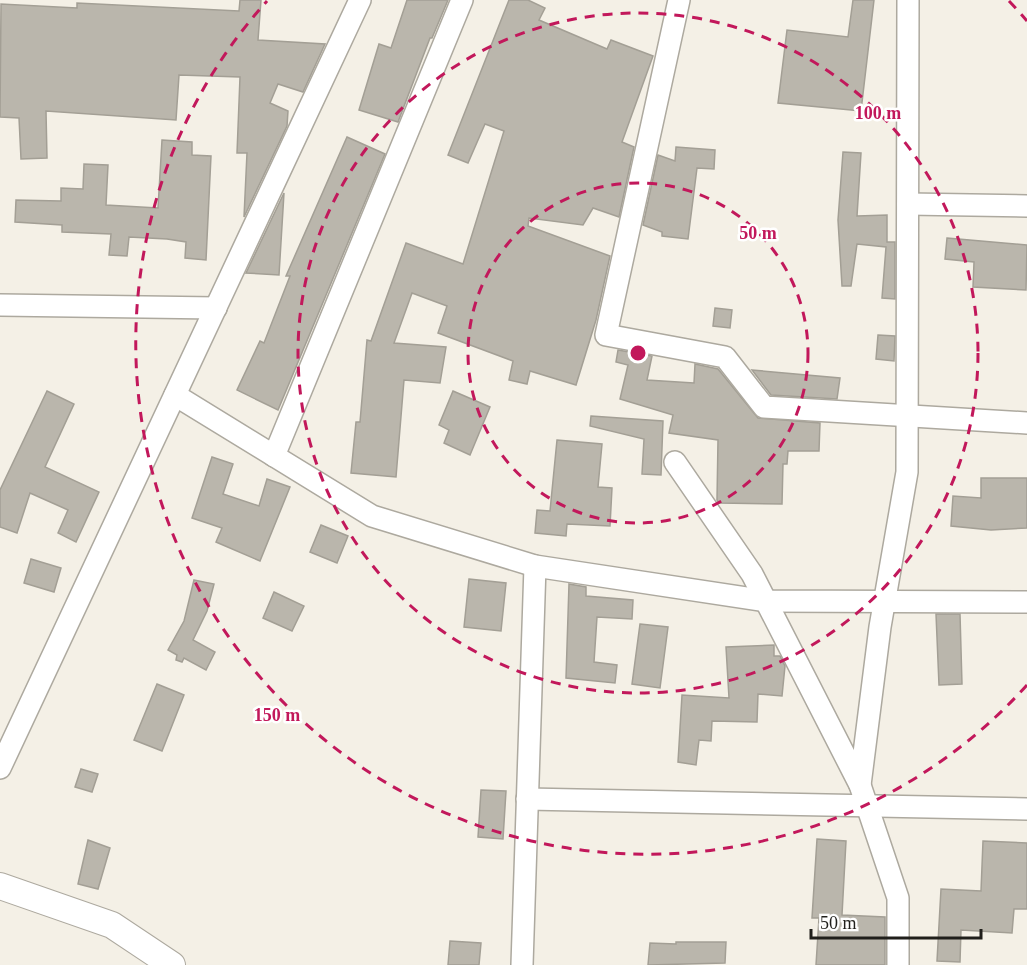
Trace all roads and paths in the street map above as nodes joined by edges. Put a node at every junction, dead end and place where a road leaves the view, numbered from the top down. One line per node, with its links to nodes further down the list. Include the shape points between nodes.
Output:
1 (360, 0): 8 (street)
2 (462, 0): 12 (street)
3 (679, 0): 10 (street, via 606,335 725,357 764,406)
4 (908, 0): 5 (street)
5 (908, 204): 6 (street); 10 (street)
6 (1027, 206)
7 (0, 305): 8 (street)
8 (216, 308): 9 (street)
9 (175, 395): 12 (street); 18 (street)
10 (908, 416): 11 (street); 16 (street, via 906,472)
11 (1027, 423)
12 (274, 456): 14 (street, via 372,516)
13 (675, 462): 15 (street)
14 (535, 566): 15 (street); 20 (street)
15 (767, 601): 16 (street); 19 (street)
16 (885, 601): 17 (street); 19 (street)
17 (1027, 602)
18 (0, 768)
19 (860, 785): 21 (street)
20 (528, 799): 21 (street); 25 (street)
21 (867, 806): 22 (street); 26 (street, via 898,898)
22 (1027, 809)
23 (0, 886): 24 (street, via 112,925)
24 (170, 964)
25 (522, 965)
26 (898, 965)

